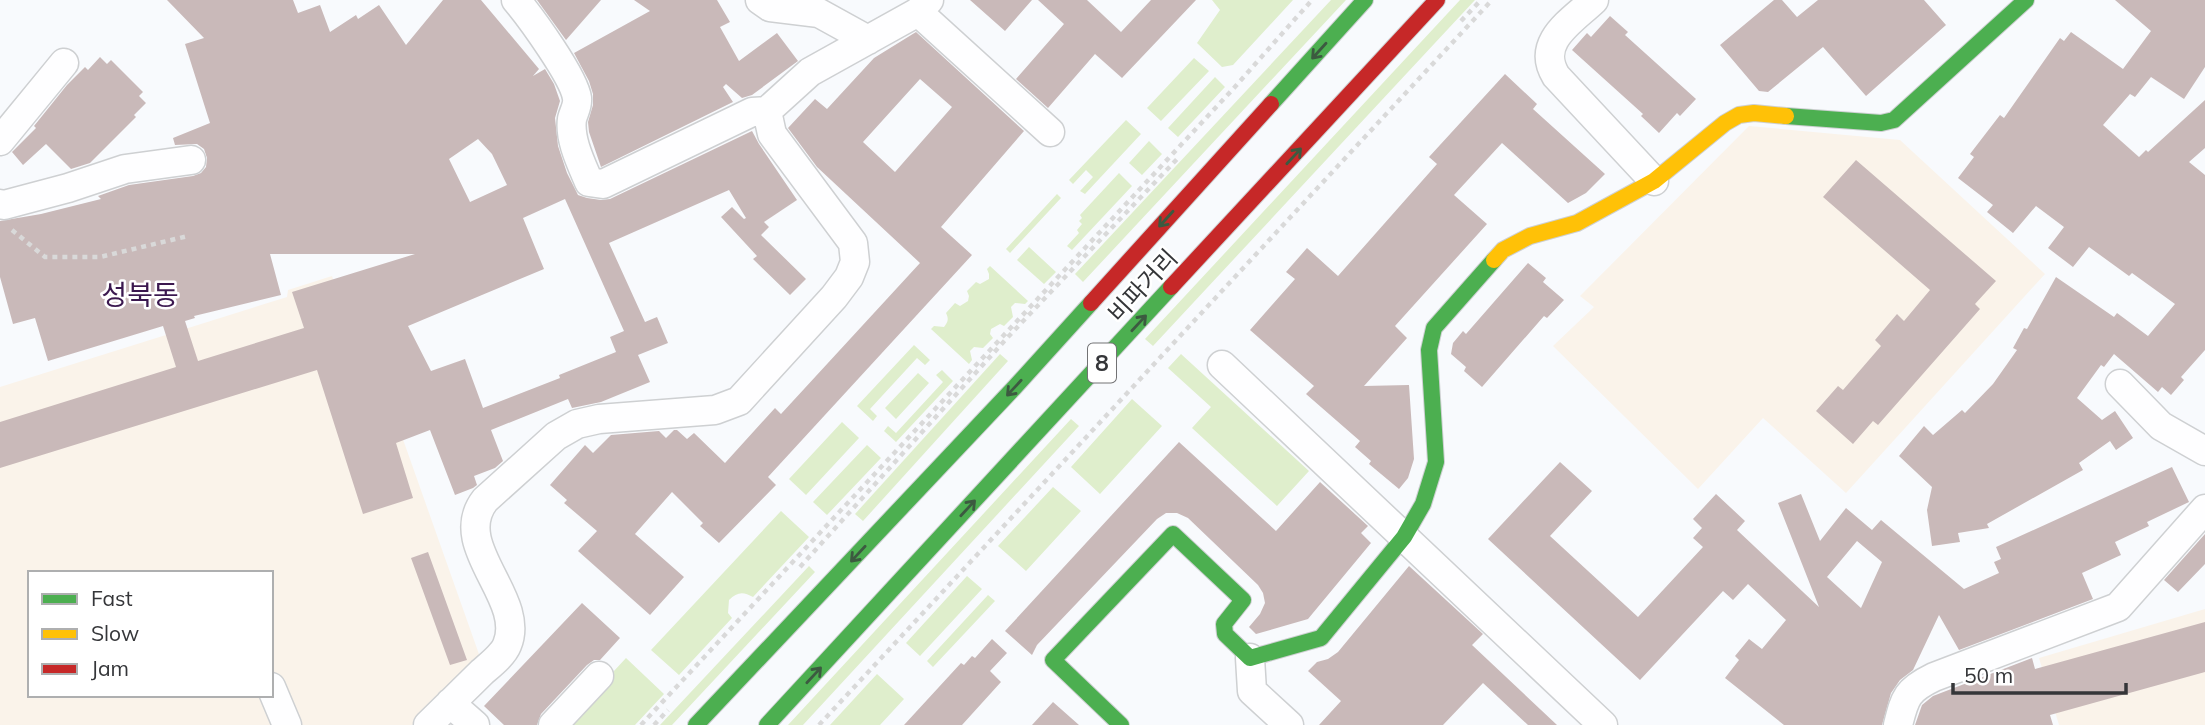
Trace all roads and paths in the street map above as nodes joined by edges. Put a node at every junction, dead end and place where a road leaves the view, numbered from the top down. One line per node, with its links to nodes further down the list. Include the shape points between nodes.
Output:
1 (516, 0): 14 (street, via 569,76 577,96 572,130 589,182 603,184 752,112)
2 (760, 0): 9 (street, via 770,7)
3 (1312, 0): 21 (path)
4 (1365, 0): 41 (main road, 비파거리 / 8, one-way to 41, via 1014,388)
5 (1437, 0): 42 (main road, 비파거리 / 8, one-way to 5)
6 (1492, 0): 43 (path)
7 (1594, 0): 18 (street, via 1558,35 1547,58 1556,76)
8 (2026, 0): 18 (main road, via 1894,120 1739,114)
9 (821, 6): 11 (street)
10 (923, 6): 11 (street); 15 (street)
11 (868, 40): 14 (street, via 810,72)
12 (64, 63): 16 (street)
13 (1250, 80): 21 (path)
14 (767, 111): 32 (street, via 772,134 853,243 855,262 849,277 739,401 715,410 577,424 556,436 485,500 477,510 477,542 511,626 507,646)
15 (1050, 131)
16 (0, 141)
17 (191, 160): 19 (street, via 125,169 4,205)
18 (1654, 181): 27 (main road, via 1577,223 1530,236 1503,250 1434,328 1429,350 1436,461 1423,504)
19 (4, 216): 20 (path, via 45,257 100,257)
20 (188, 236)
21 (1007, 336): 22 (path); 28 (path); 39 (path)
22 (1014, 343)
23 (1222, 365): 27 (street)
24 (2120, 384): 25 (street, via 2161,426)
25 (2205, 451)
26 (2205, 509): 46 (street, via 2118,607 1914,687)
27 (1404, 537): 29 (main road, via 1321,638); 45 (street)
28 (799, 570)
29 (1250, 658): 34 (main road, via 1225,634 1224,624 1243,600 1173,534 1053,660); 44 (street, via 1252,691)
30 (599, 676): 38 (street)
31 (273, 692): 35 (street)
32 (450, 703): 36 (street); 37 (street)
33 (672, 706): 40 (path)
34 (1104, 720)
35 (287, 725)
36 (428, 725)
37 (475, 725)
38 (553, 725)
39 (641, 725)
40 (654, 725)
41 (696, 725)
42 (767, 725)
43 (818, 725)
44 (1289, 725)
45 (1603, 725)
46 (1898, 725)

